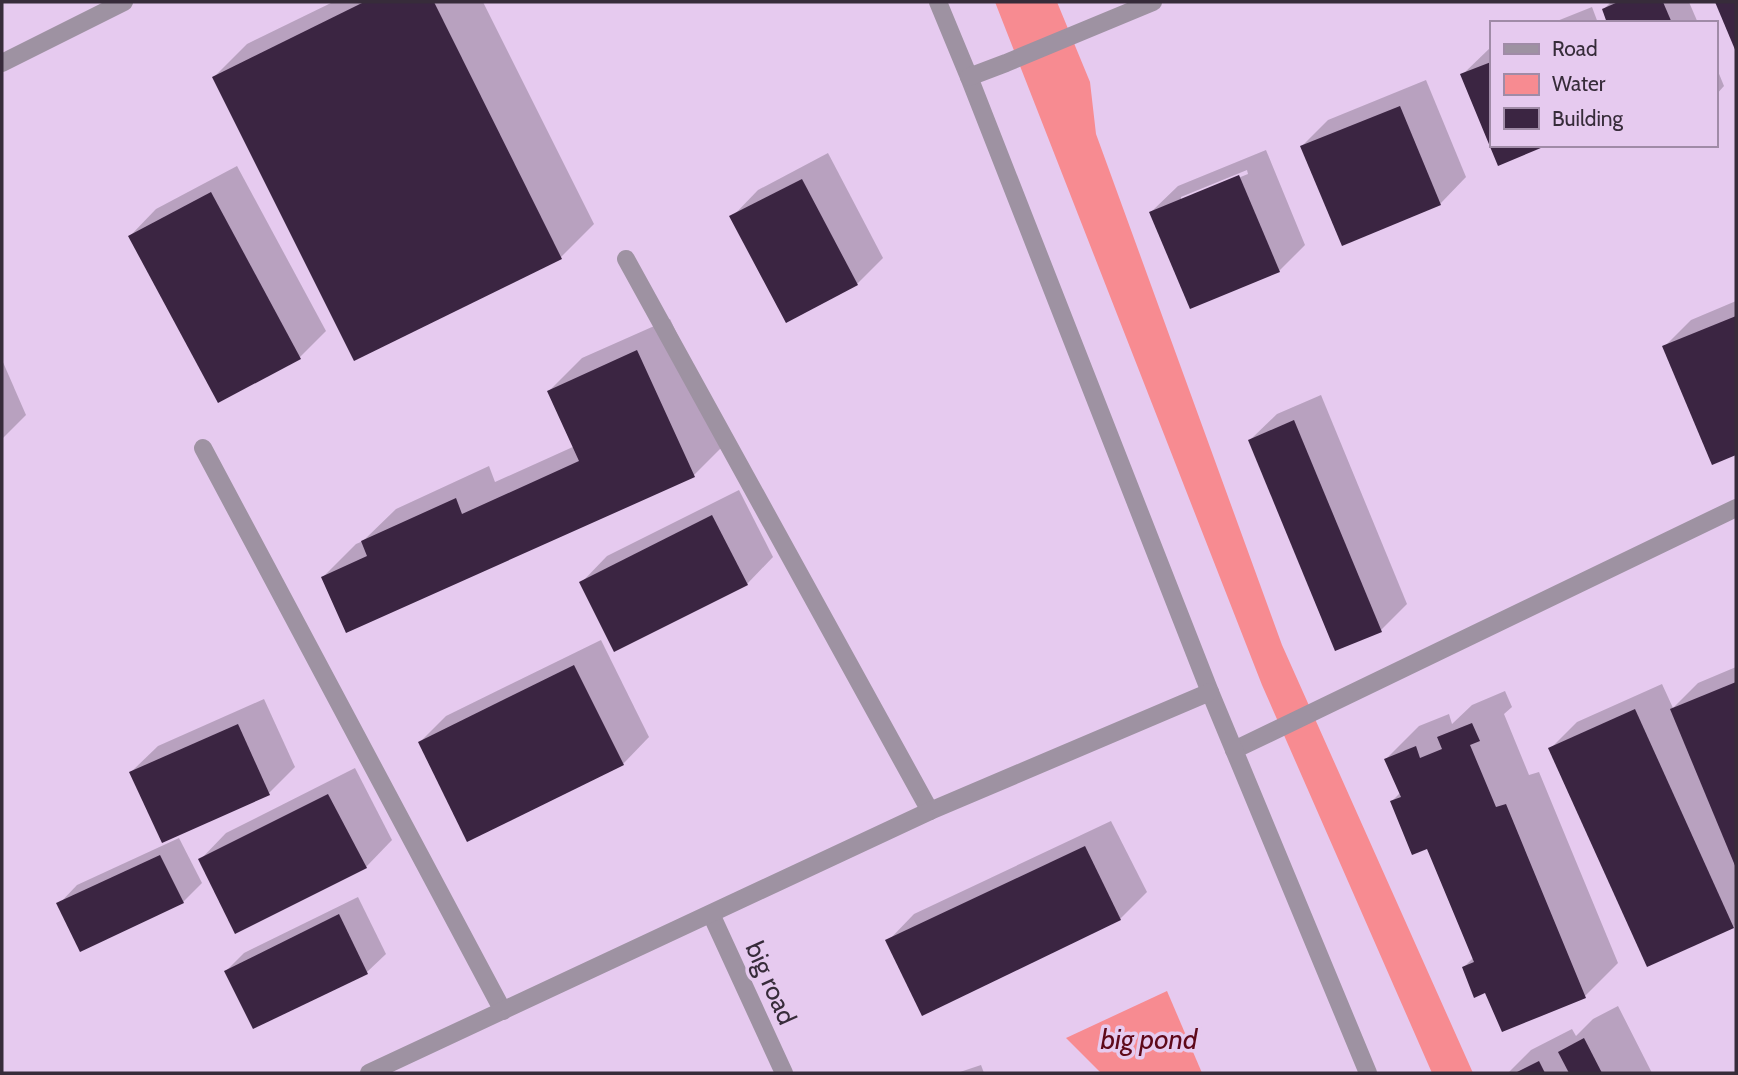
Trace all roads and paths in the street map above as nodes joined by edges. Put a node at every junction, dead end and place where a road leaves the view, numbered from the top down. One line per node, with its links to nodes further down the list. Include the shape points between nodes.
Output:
1 (124, 2): 4 (street)
2 (938, 2): 5 (street)
3 (1153, 2): 5 (street)
4 (2, 63)
5 (969, 77): 9 (street)
6 (626, 260): 11 (street)
7 (203, 448): 13 (street)
8 (1736, 508): 10 (street)
9 (1210, 692): 10 (street); 11 (street)
10 (1234, 750): 16 (street)
11 (930, 811): 12 (street)
12 (711, 914): 13 (street); 15 (street, big road)
13 (503, 1011): 14 (street)
14 (369, 1073)
15 (783, 1073)
16 (1368, 1073)

